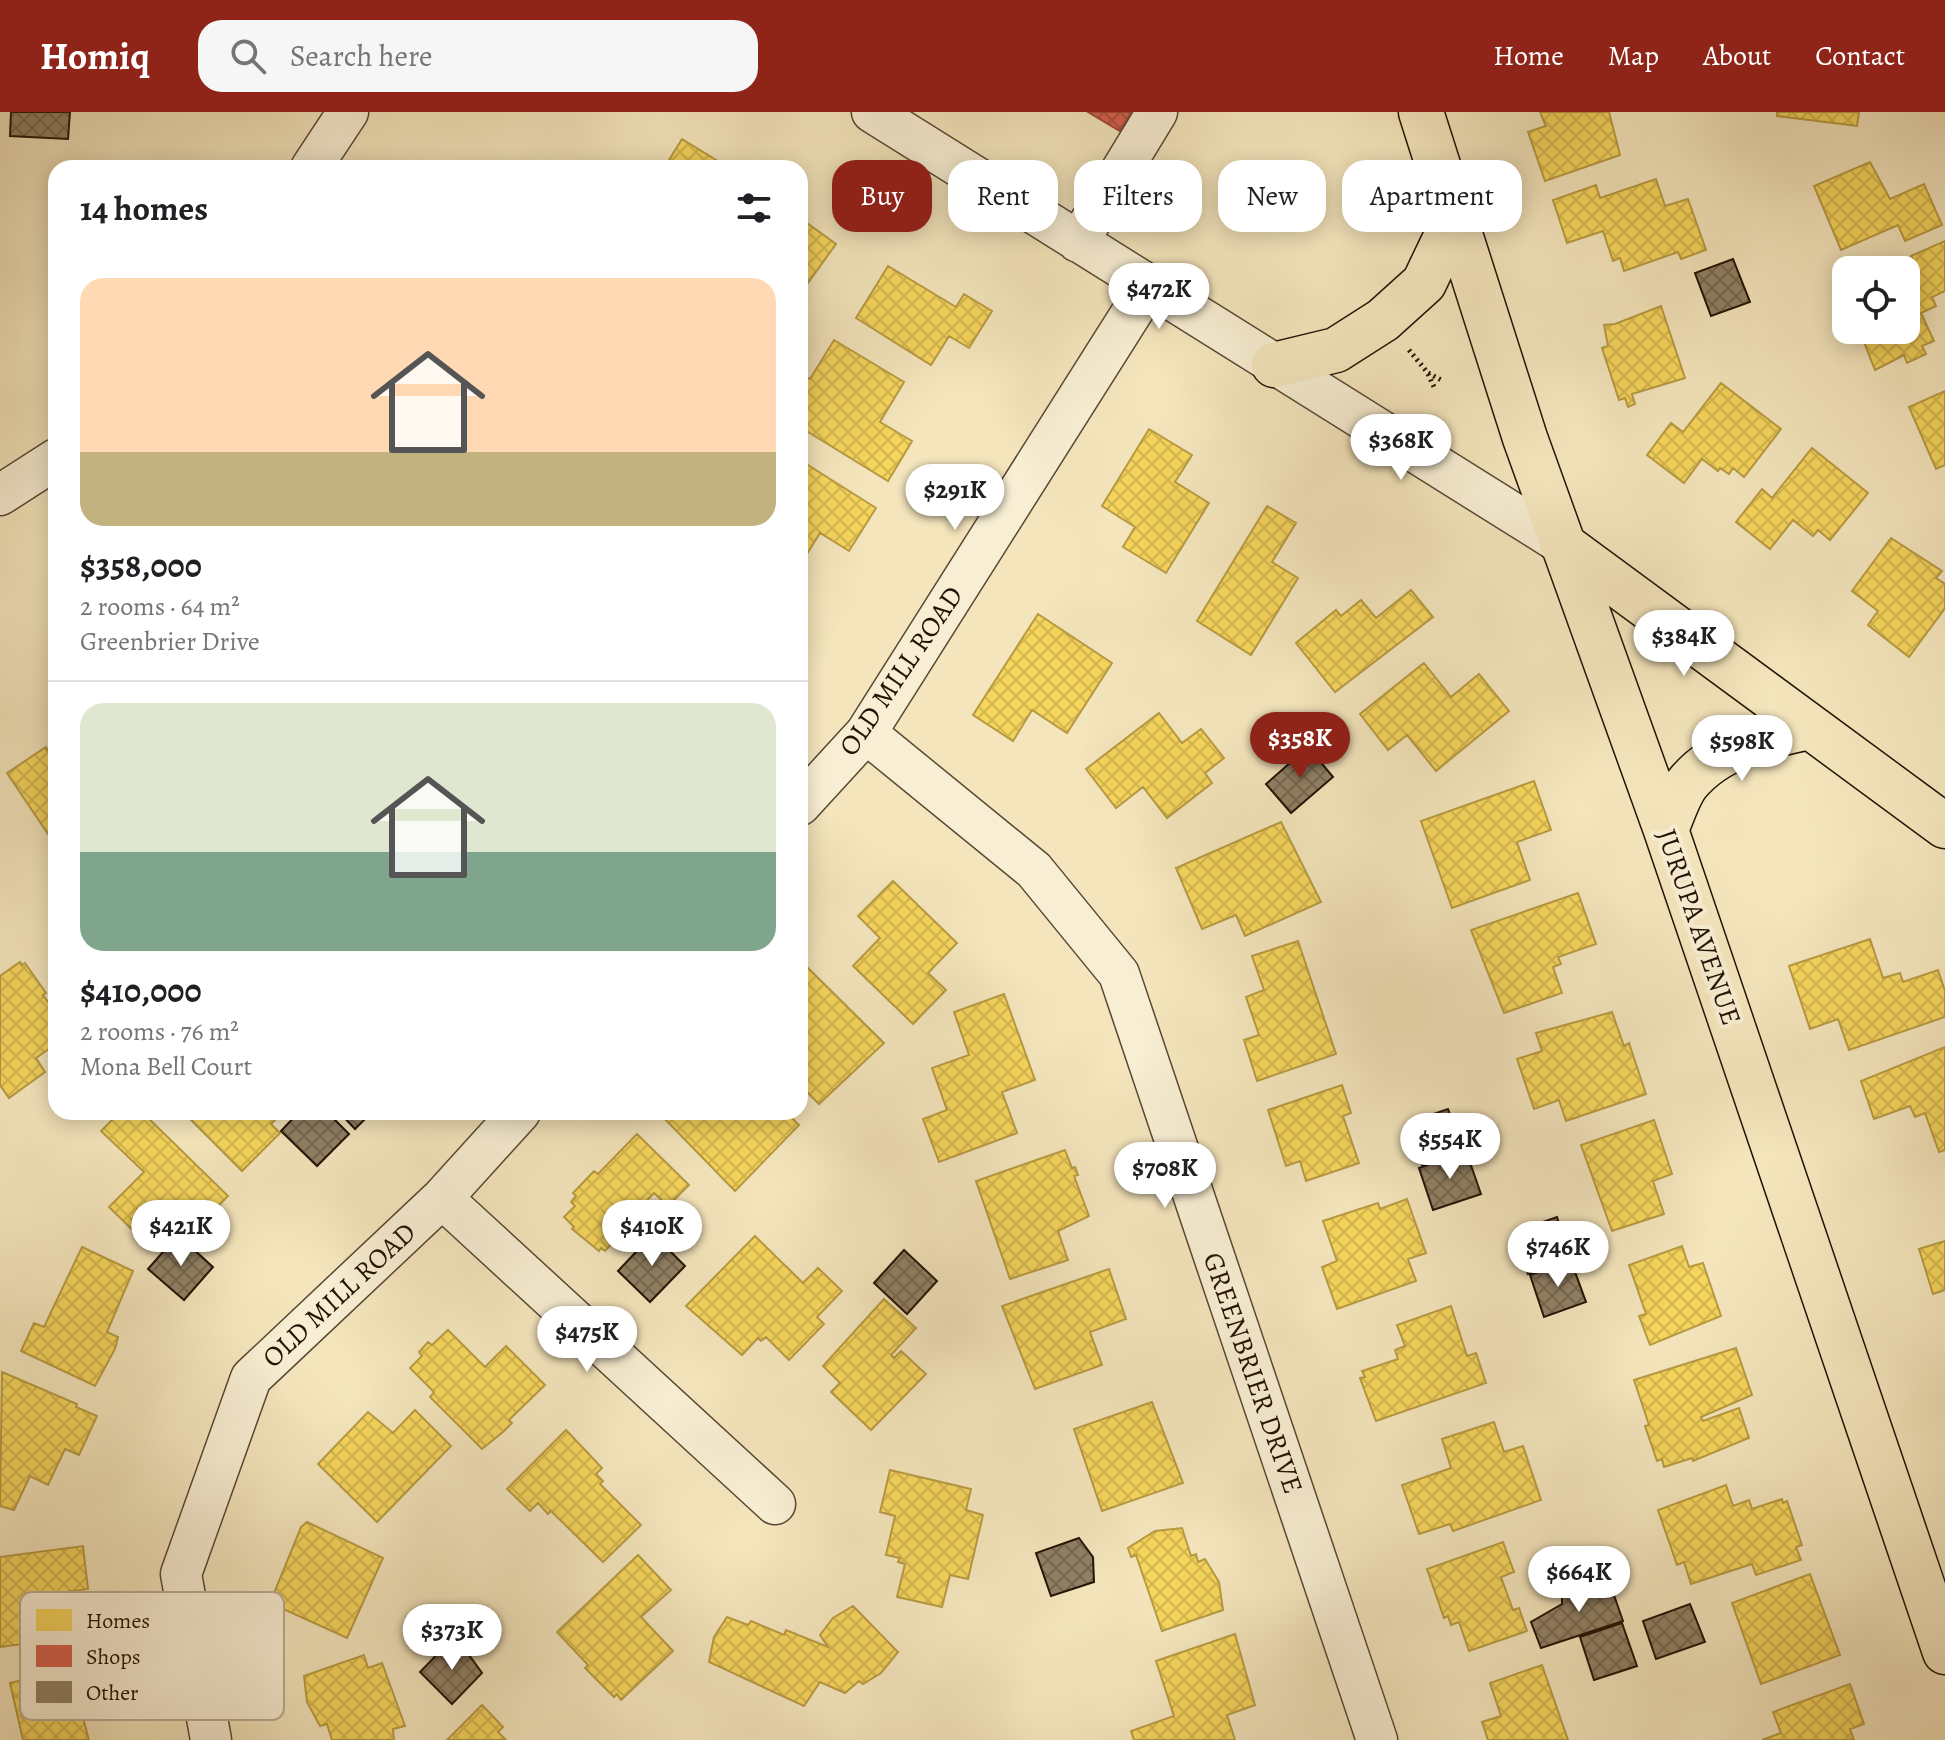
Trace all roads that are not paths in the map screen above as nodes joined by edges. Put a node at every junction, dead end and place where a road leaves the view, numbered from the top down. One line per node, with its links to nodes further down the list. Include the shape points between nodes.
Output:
1 (348, 112): 5 (street)
2 (872, 112): 9 (street)
3 (1157, 112): 9 (street)
4 (1421, 112): 6 (main road, JURUPA AVENUE)
5 (316, 160)
6 (1437, 160)
7 (1448, 232): 11 (main road, via 1424,283 1383,320 1336,350)
8 (1461, 232): 14 (main road, JURUPA AVENUE)
9 (1078, 242): 10 (street)
10 (1148, 287): 11 (street); 16 (street, OLD MILL ROAD)
11 (1274, 365): 14 (street)
12 (48, 464): 13 (street)
13 (0, 495)
14 (1562, 544): 15 (main road); 19 (main road, JURUPA AVENUE)
15 (1810, 727): 18 (main road); 19 (main road, via 1761,737 1718,757 1686,785)
16 (866, 733): 17 (street, OLD MILL ROAD); 27 (street, GREENBRIER DRIVE, via 1034,870 1119,974)
17 (808, 796)
18 (1945, 826)
19 (1666, 830): 24 (main road, JURUPA AVENUE)
20 (513, 1120): 21 (street, OLD MILL ROAD)
21 (442, 1198): 22 (street); 23 (street, OLD MILL ROAD, via 251,1378 181,1574)
22 (775, 1504)
23 (184, 1592)
24 (1945, 1652)
25 (207, 1720): 26 (street, OLD MILL ROAD)
26 (211, 1740)
27 (1377, 1740)

